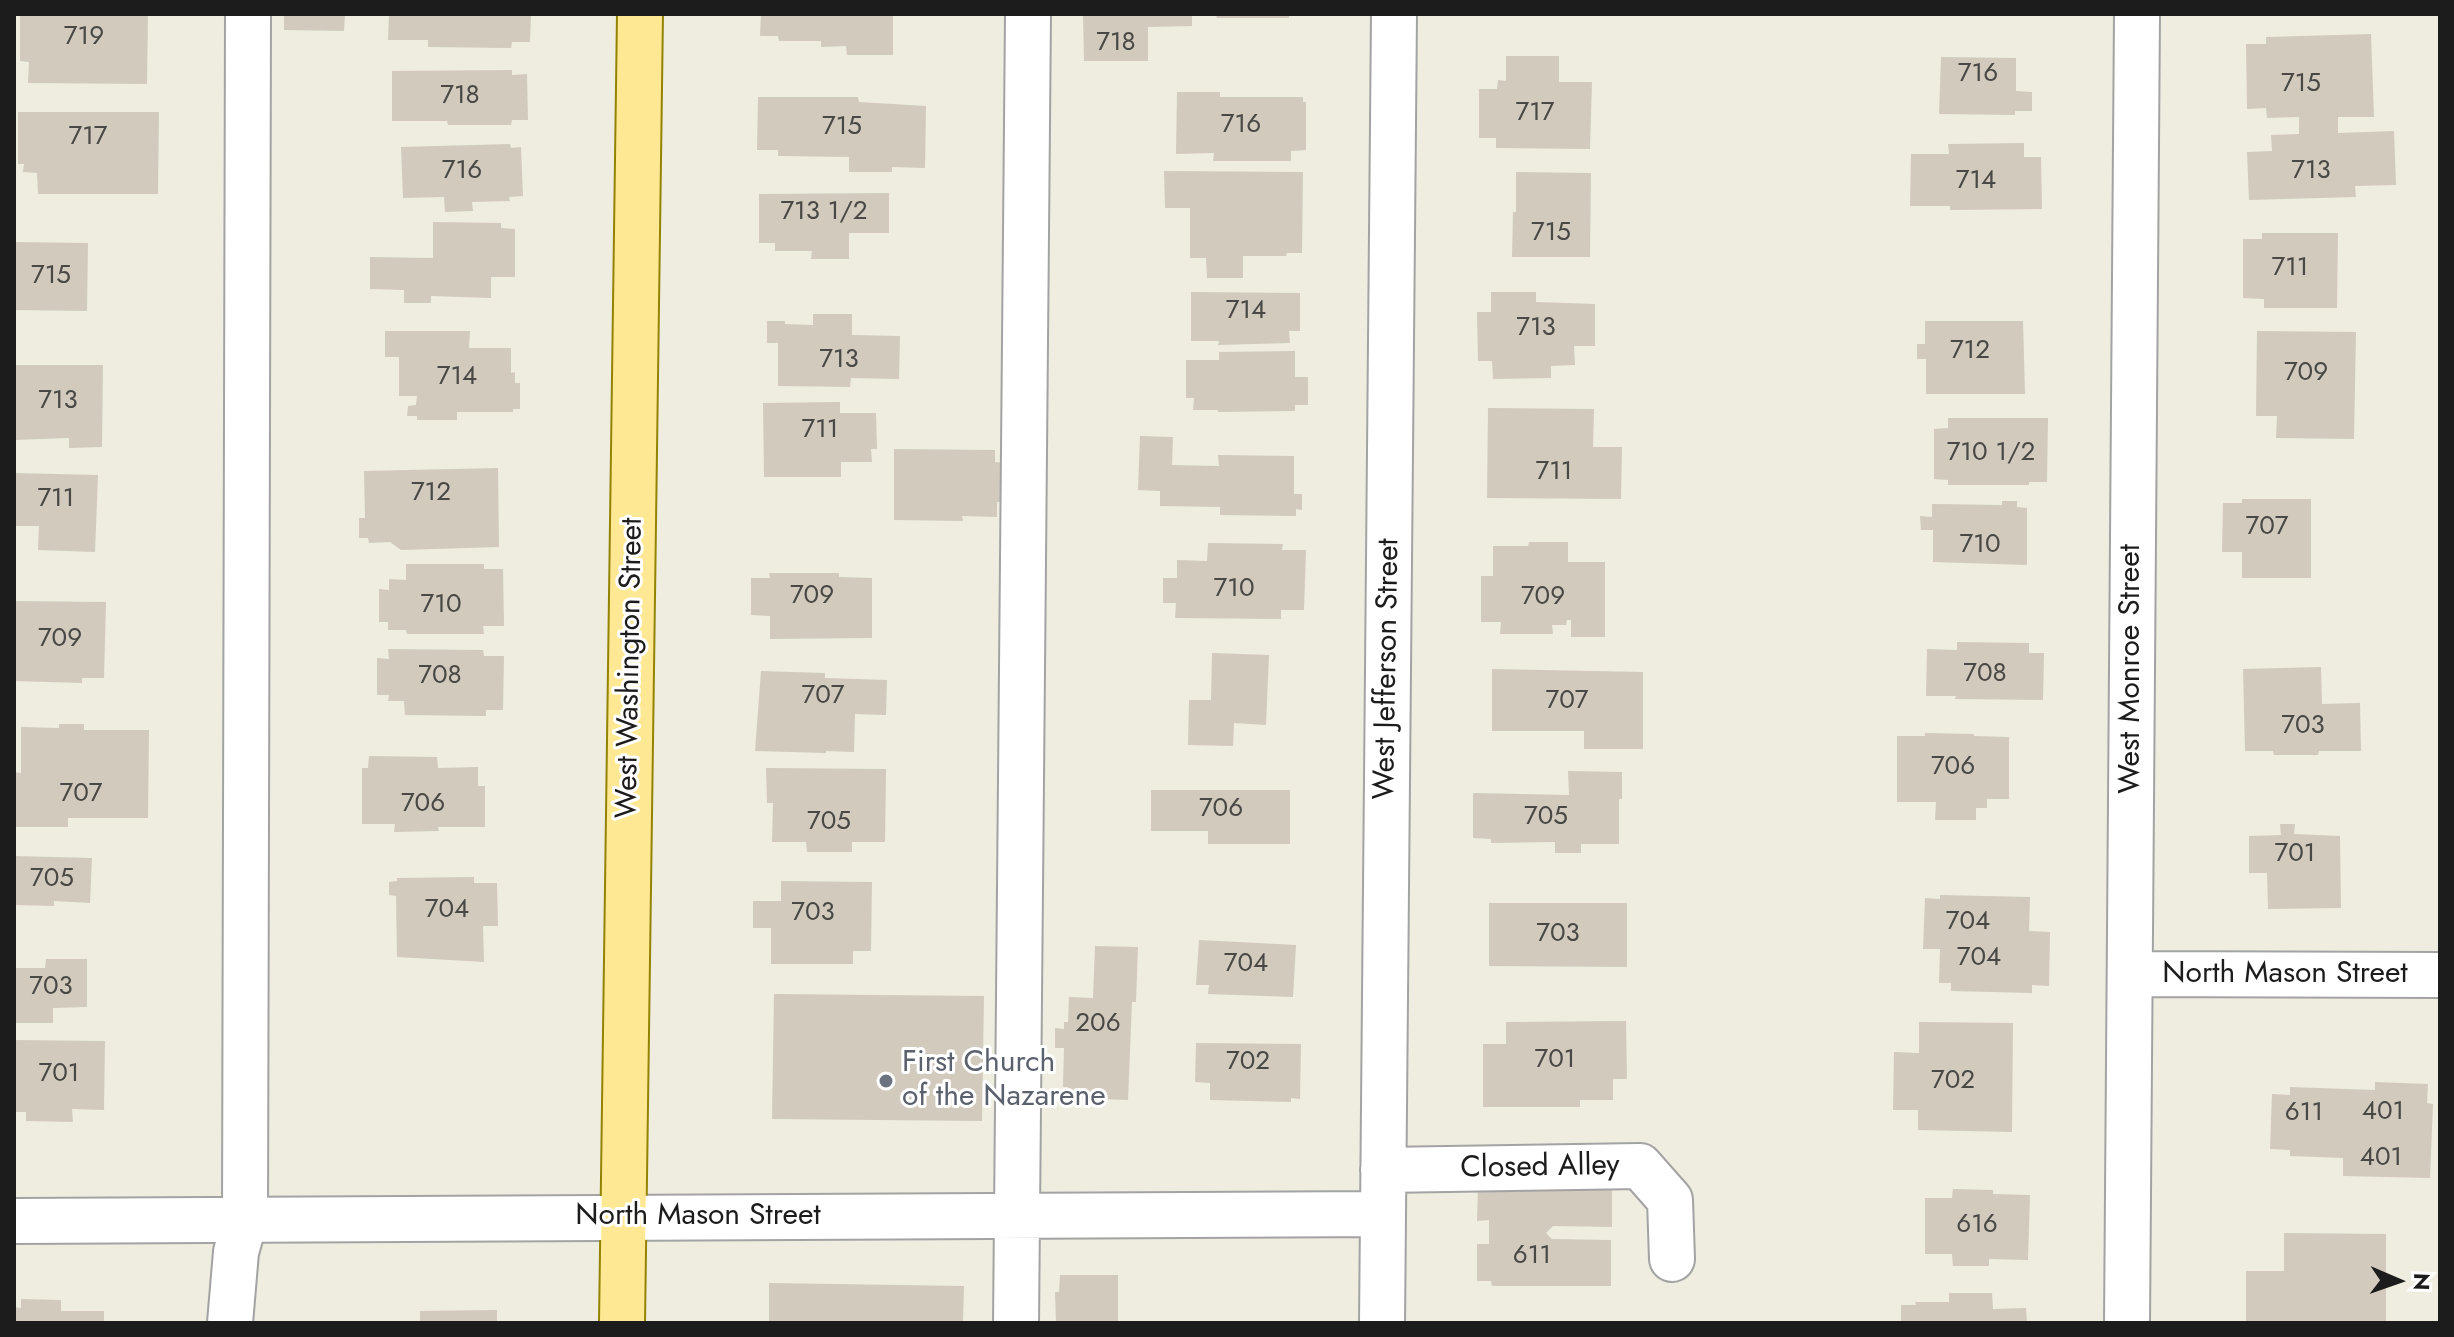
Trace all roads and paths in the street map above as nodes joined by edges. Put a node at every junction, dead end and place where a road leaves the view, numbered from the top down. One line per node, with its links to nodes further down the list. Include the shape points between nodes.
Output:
1 (248, 14): 12 (street)
2 (640, 14): 11 (main road, West Washington Street)
3 (1028, 14): 10 (street)
4 (1394, 14): 8 (street, West Jefferson Street)
5 (2137, 14): 6 (street, West Monroe Street)
6 (2130, 974): 7 (street, North Mason Street); 19 (street, West Monroe Street)
7 (2440, 975)
8 (1383, 1170): 9 (street, West Jefferson Street); 14 (street, Closed Alley, via 1640,1166 1670,1200)
9 (1383, 1214): 10 (street, North Mason Street); 18 (street, West Jefferson Street)
10 (1017, 1216): 11 (street, North Mason Street); 17 (street)
11 (623, 1217): 12 (street, North Mason Street); 16 (main road, West Washington Street)
12 (245, 1220): 13 (street, North Mason Street); 15 (street, via 236,1252)
13 (14, 1221)
14 (1672, 1259)
15 (230, 1323)
16 (622, 1323)
17 (1016, 1323)
18 (1382, 1323)
19 (2127, 1323)

